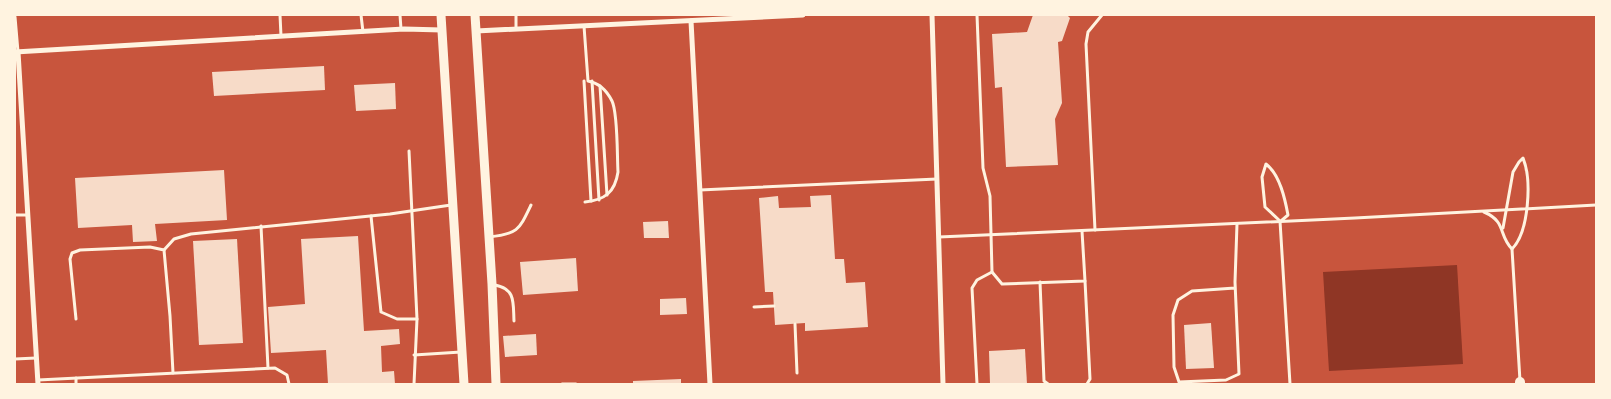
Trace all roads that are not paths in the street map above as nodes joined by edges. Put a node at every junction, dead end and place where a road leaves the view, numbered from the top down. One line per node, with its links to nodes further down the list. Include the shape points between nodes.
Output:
1 (280, 15): 19 (lane)
2 (361, 15): 17 (lane)
3 (400, 15): 14 (lane)
4 (441, 15): 16 (main road)
5 (475, 15): 18 (main road)
6 (516, 15): 15 (lane)
7 (803, 15): 12 (street)
8 (932, 15): 24 (street)
9 (977, 15): 46 (lane, via 983,168 990,196)
10 (1102, 15): 43 (lane, via 1088,32 1086,44)
11 (15, 17): 20 (lane)
12 (691, 21): 13 (street); 25 (street)
13 (584, 26): 15 (street); 21 (lane)
14 (401, 29): 16 (street); 17 (street)
15 (516, 29): 18 (street)
16 (442, 30): 30 (main road)
17 (363, 32): 19 (street)
18 (476, 32): 47 (main road)
19 (281, 36): 20 (street)
20 (16, 52): 38 (street)
21 (588, 81): 22 (lane); 27 (lane); 29 (lane)
22 (600, 86): 26 (lane); 26 (lane, via 608,93 614,107 618,172 617,181)
23 (409, 151): 34 (lane)
24 (937, 179): 25 (lane); 48 (street)
25 (699, 190): 79 (street)
26 (608, 196): 27 (lane)
27 (599, 200): 29 (lane)
28 (585, 202): 29 (lane)
29 (591, 202)
30 (453, 205): 34 (lane); 62 (main road)
31 (531, 205): 47 (lane, via 513,233)
32 (1596, 205): 33 (lane)
33 (1528, 208): 35 (lane); 35 (lane, via 1527,172 1523,158 1513,172); 49 (lane, via 1519,239)
34 (412, 210): 39 (lane); 59 (lane)
35 (1506, 210): 36 (lane); 45 (lane)
36 (1482, 211): 40 (lane); 45 (lane, via 1496,219)
37 (15, 215): 38 (lane)
38 (28, 215): 64 (street)
39 (371, 216): 42 (lane); 59 (lane, via 381,312 397,319)
40 (1280, 221): 40 (lane, via 1288,215 1287,208 1276,177 1266,164 1262,177 1265,207); 41 (lane); 84 (lane)
41 (1237, 224): 43 (lane); 55 (lane)
42 (260, 226): 50 (lane, via 191,234 174,239); 66 (lane)
43 (1095, 230): 44 (lane)
44 (1082, 231): 46 (lane); 52 (lane)
45 (1503, 231): 49 (lane)
46 (992, 235): 48 (lane); 51 (lane)
47 (489, 237): 54 (main road)
48 (938, 238): 80 (street)
49 (1512, 249): 71 (lane)
50 (164, 250): 58 (lane, via 80,250 72,253); 67 (lane)
51 (992, 272): 53 (lane, via 1002,284); 81 (lane, via 977,280 972,288)
52 (1085, 281): 53 (lane); 83 (lane, via 1090,379)
53 (1040, 282): 82 (lane, via 1044,381)
54 (492, 284): 60 (lane, via 505,288 512,296); 76 (main road)
55 (1235, 288): 55 (lane, via 1238,374 1226,380 1179,382 1174,367 1173,315 1178,300 1192,291)
56 (774, 306): 57 (lane)
57 (754, 307)
58 (76, 319)
59 (417, 319): 63 (lane)
60 (514, 321)
61 (795, 324): 68 (lane)
62 (462, 352): 63 (lane); 75 (main road)
63 (414, 355): 74 (lane)
64 (36, 358): 65 (lane); 70 (street)
65 (15, 359)
66 (268, 368): 67 (lane); 73 (lane, via 287,375)
67 (173, 373): 69 (lane)
68 (797, 373)
69 (76, 378): 70 (lane); 72 (lane)
70 (38, 382)
71 (1521, 383)
72 (76, 384)
73 (290, 384)
74 (414, 384)
75 (464, 384)
76 (496, 384)
77 (562, 384): 78 (lane)
78 (576, 384)
79 (710, 384)
80 (943, 384)
81 (977, 384)
82 (1048, 384)
83 (1087, 384)
84 (1290, 384)

